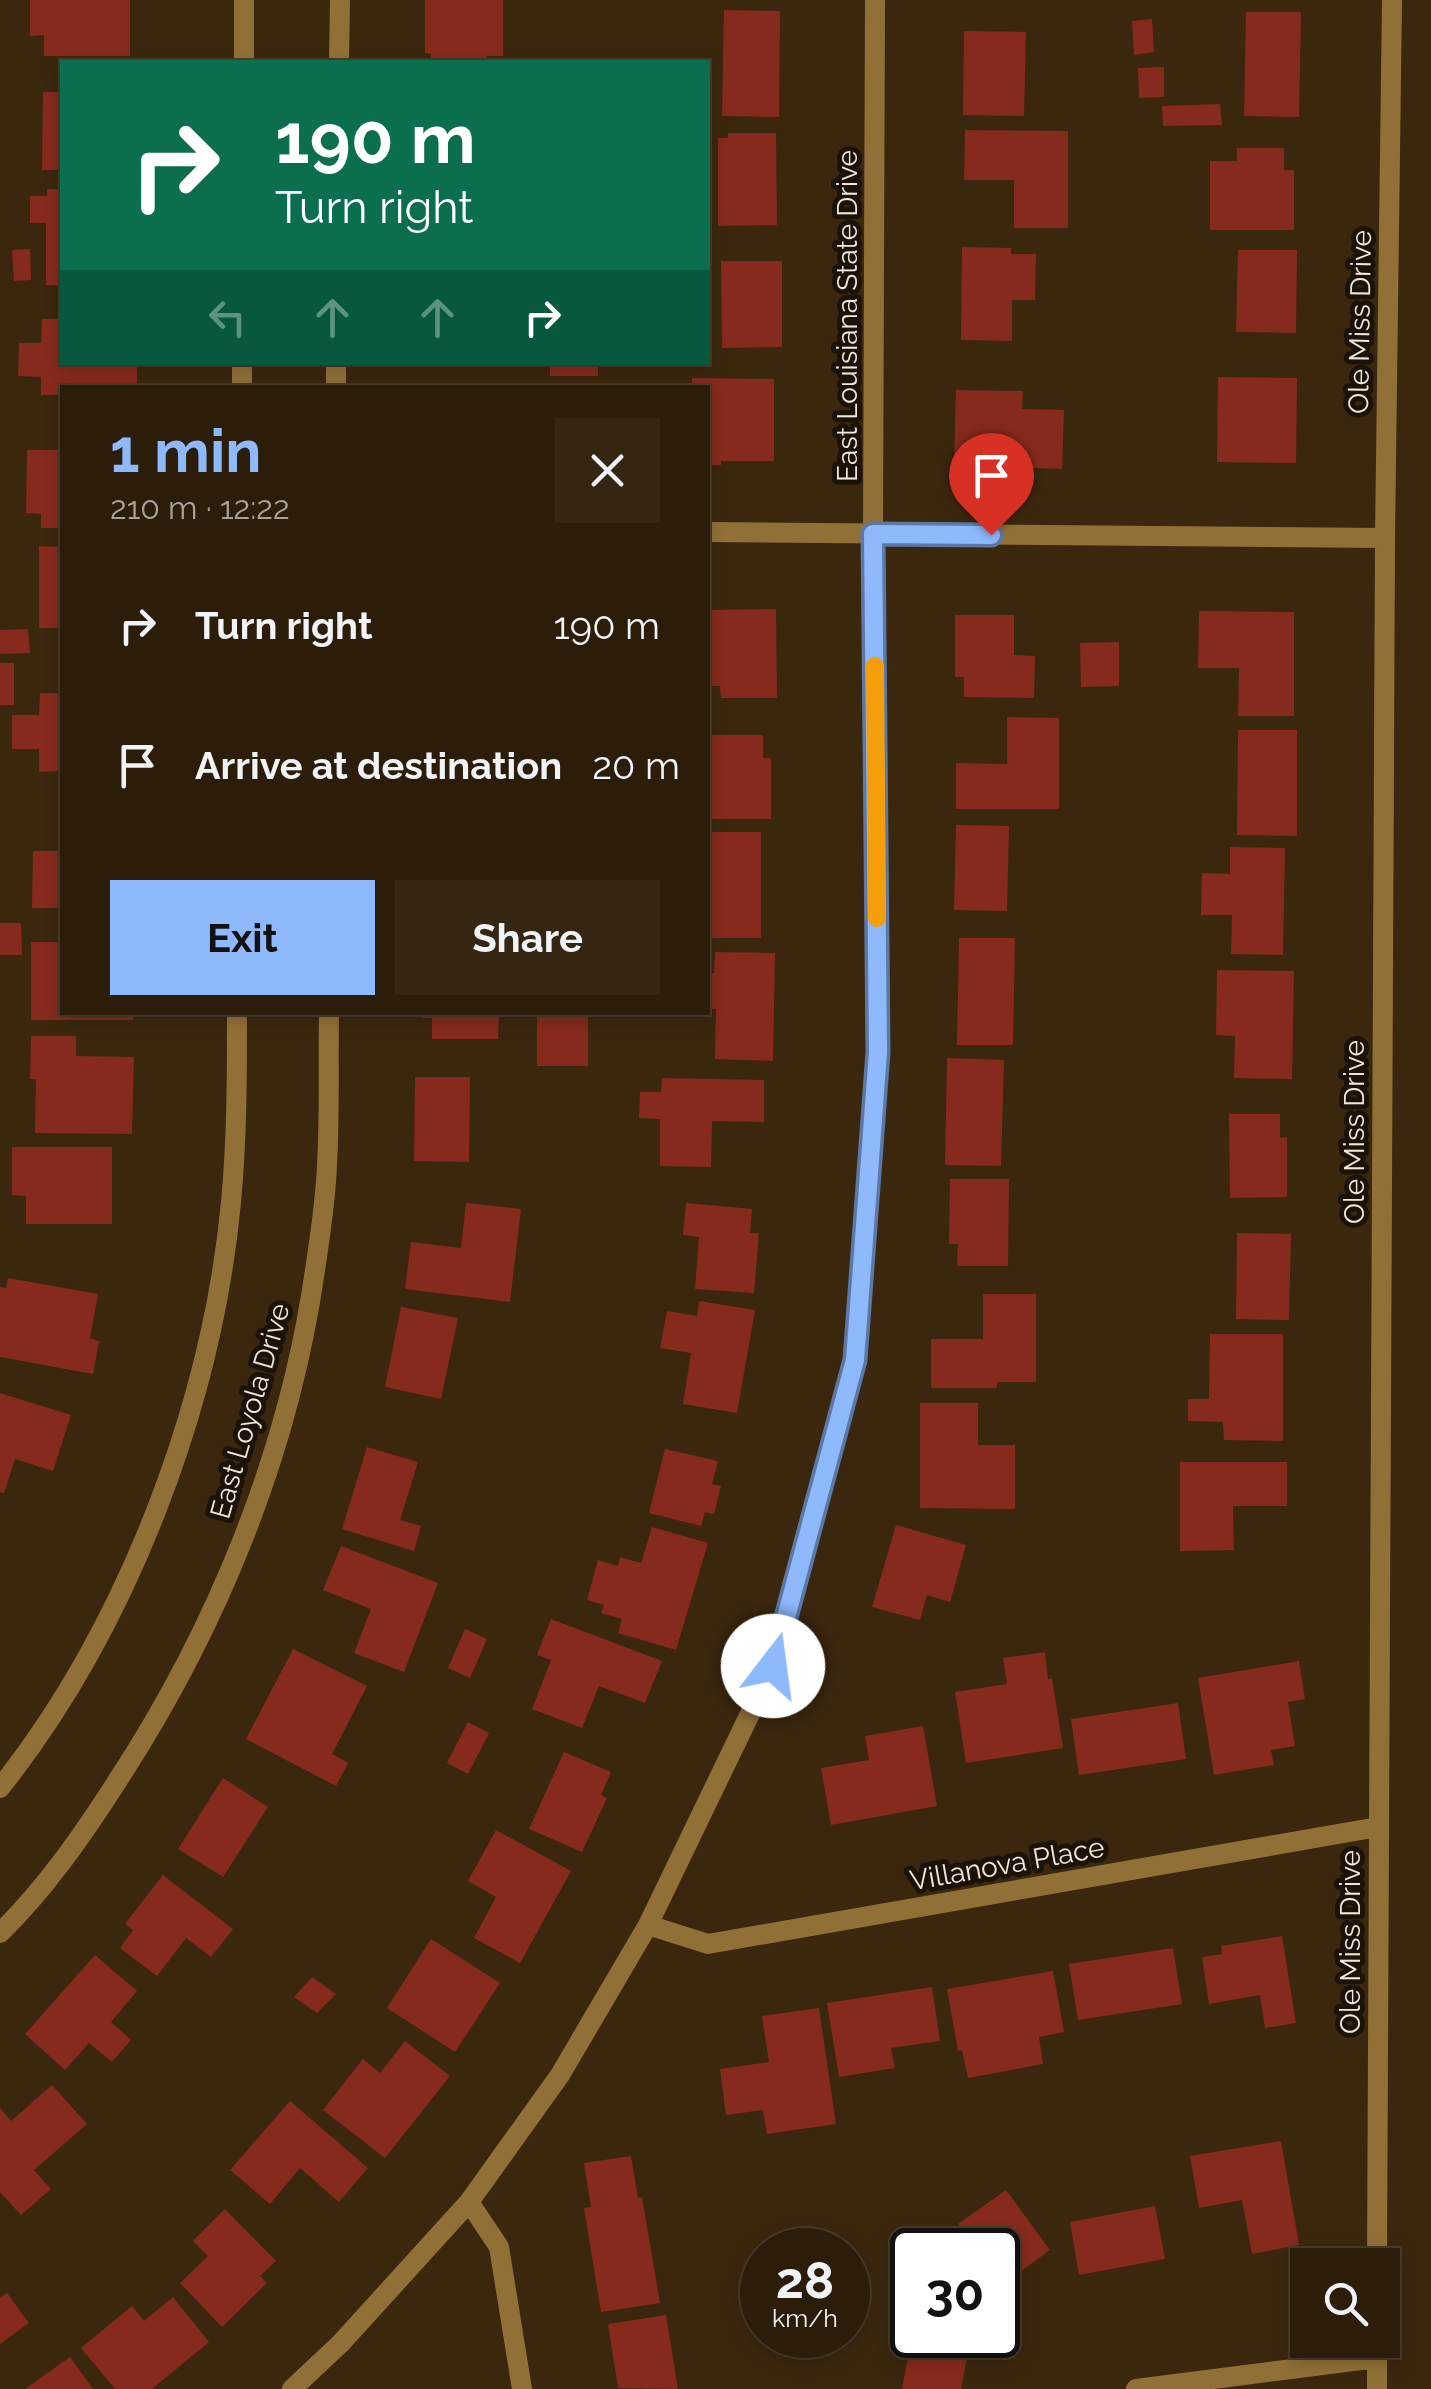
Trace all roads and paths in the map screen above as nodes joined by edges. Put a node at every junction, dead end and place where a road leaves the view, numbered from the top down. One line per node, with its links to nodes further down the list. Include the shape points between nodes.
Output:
1 (244, 0): 5 (street)
2 (340, 0): 6 (street)
3 (875, 0): 8 (street, East Louisiana State Drive)
4 (1392, 0): 9 (street, Ole Miss Drive)
5 (244, 60)
6 (340, 60)
7 (710, 532): 8 (street)
8 (873, 534): 9 (street); 14 (street, East Louisiana State Drive, via 878,1052 855,1360 773,1666)
9 (1385, 538): 13 (street, Ole Miss Drive)
10 (237, 1015): 12 (street, East Loyola Drive, via 231,1202 197,1388 126,1580 76,1677)
11 (329, 1015): 15 (street, East Loyola Drive, via 327,1166 315,1272 296,1370 256,1508 150,1731 80,1839)
12 (0, 1788)
13 (1378, 1827): 14 (street, Villanova Place, via 708,1944); 17 (street, Ole Miss Drive)
14 (648, 1925): 16 (street, East Louisiana State Drive, via 560,2075)
15 (0, 1933)
16 (469, 2202): 20 (street, East Louisiana State Drive); 21 (street, via 499,2248)
17 (1377, 2248)
18 (1323, 2358): 22 (street)
19 (1377, 2358): 23 (street)
20 (292, 2389)
21 (522, 2389)
22 (1136, 2389)
23 (1377, 2389)

